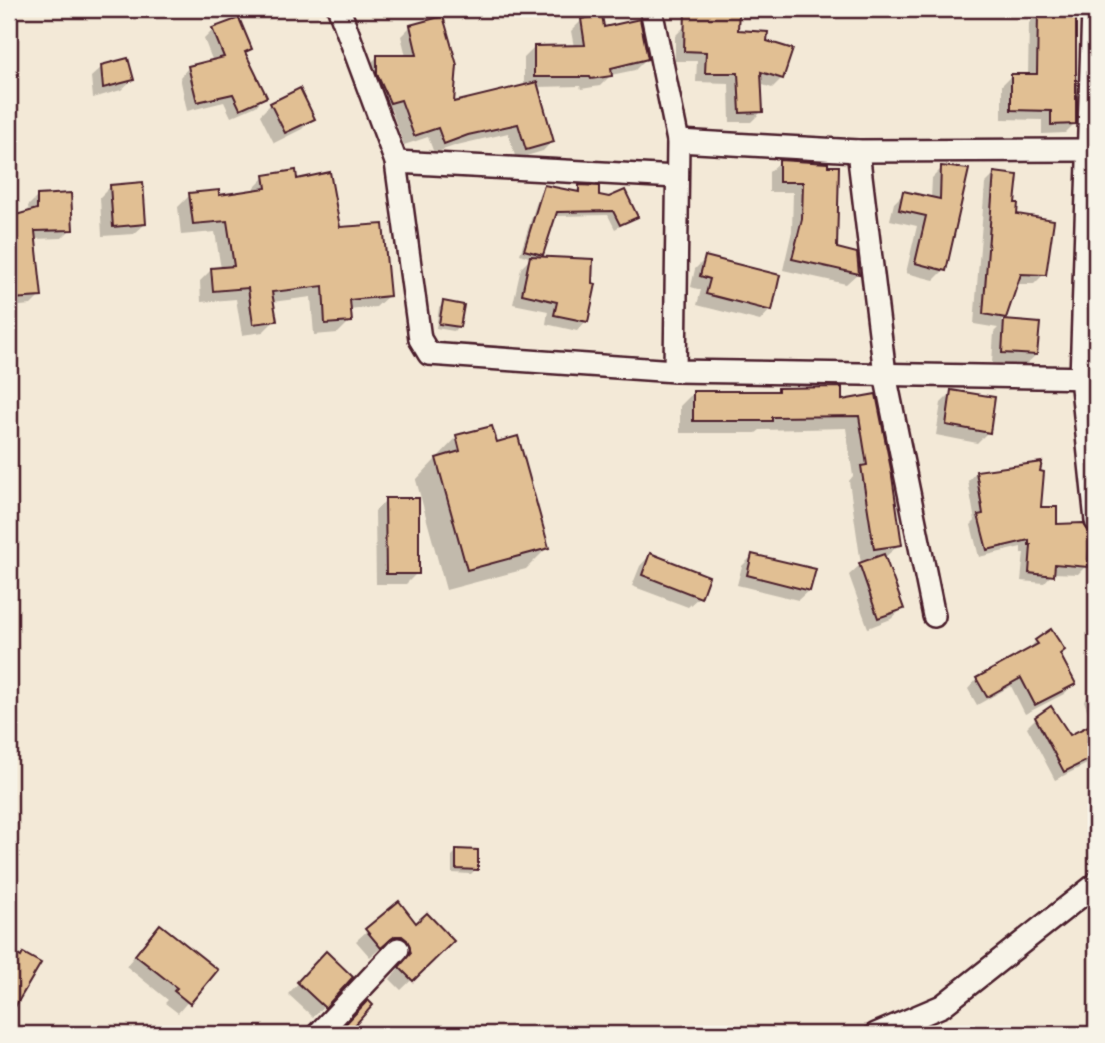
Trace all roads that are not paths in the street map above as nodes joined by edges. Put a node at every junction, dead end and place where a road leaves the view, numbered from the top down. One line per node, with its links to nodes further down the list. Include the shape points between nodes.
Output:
1 (339, 9): 7 (street)
2 (651, 9): 4 (street)
3 (1093, 9): 5 (street)
4 (678, 141): 6 (street); 8 (street)
5 (1091, 150): 6 (street); 11 (street)
6 (858, 151): 10 (street)
7 (396, 162): 8 (street); 9 (street, via 420,339 429,354)
8 (677, 177): 9 (street)
9 (675, 371): 10 (street)
10 (885, 374): 11 (street); 13 (street)
11 (1089, 378): 12 (street)
12 (1096, 521)
13 (934, 616)
14 (1095, 885): 17 (street, via 942,1006)
15 (398, 949): 16 (street)
16 (318, 1034)
17 (876, 1034)

